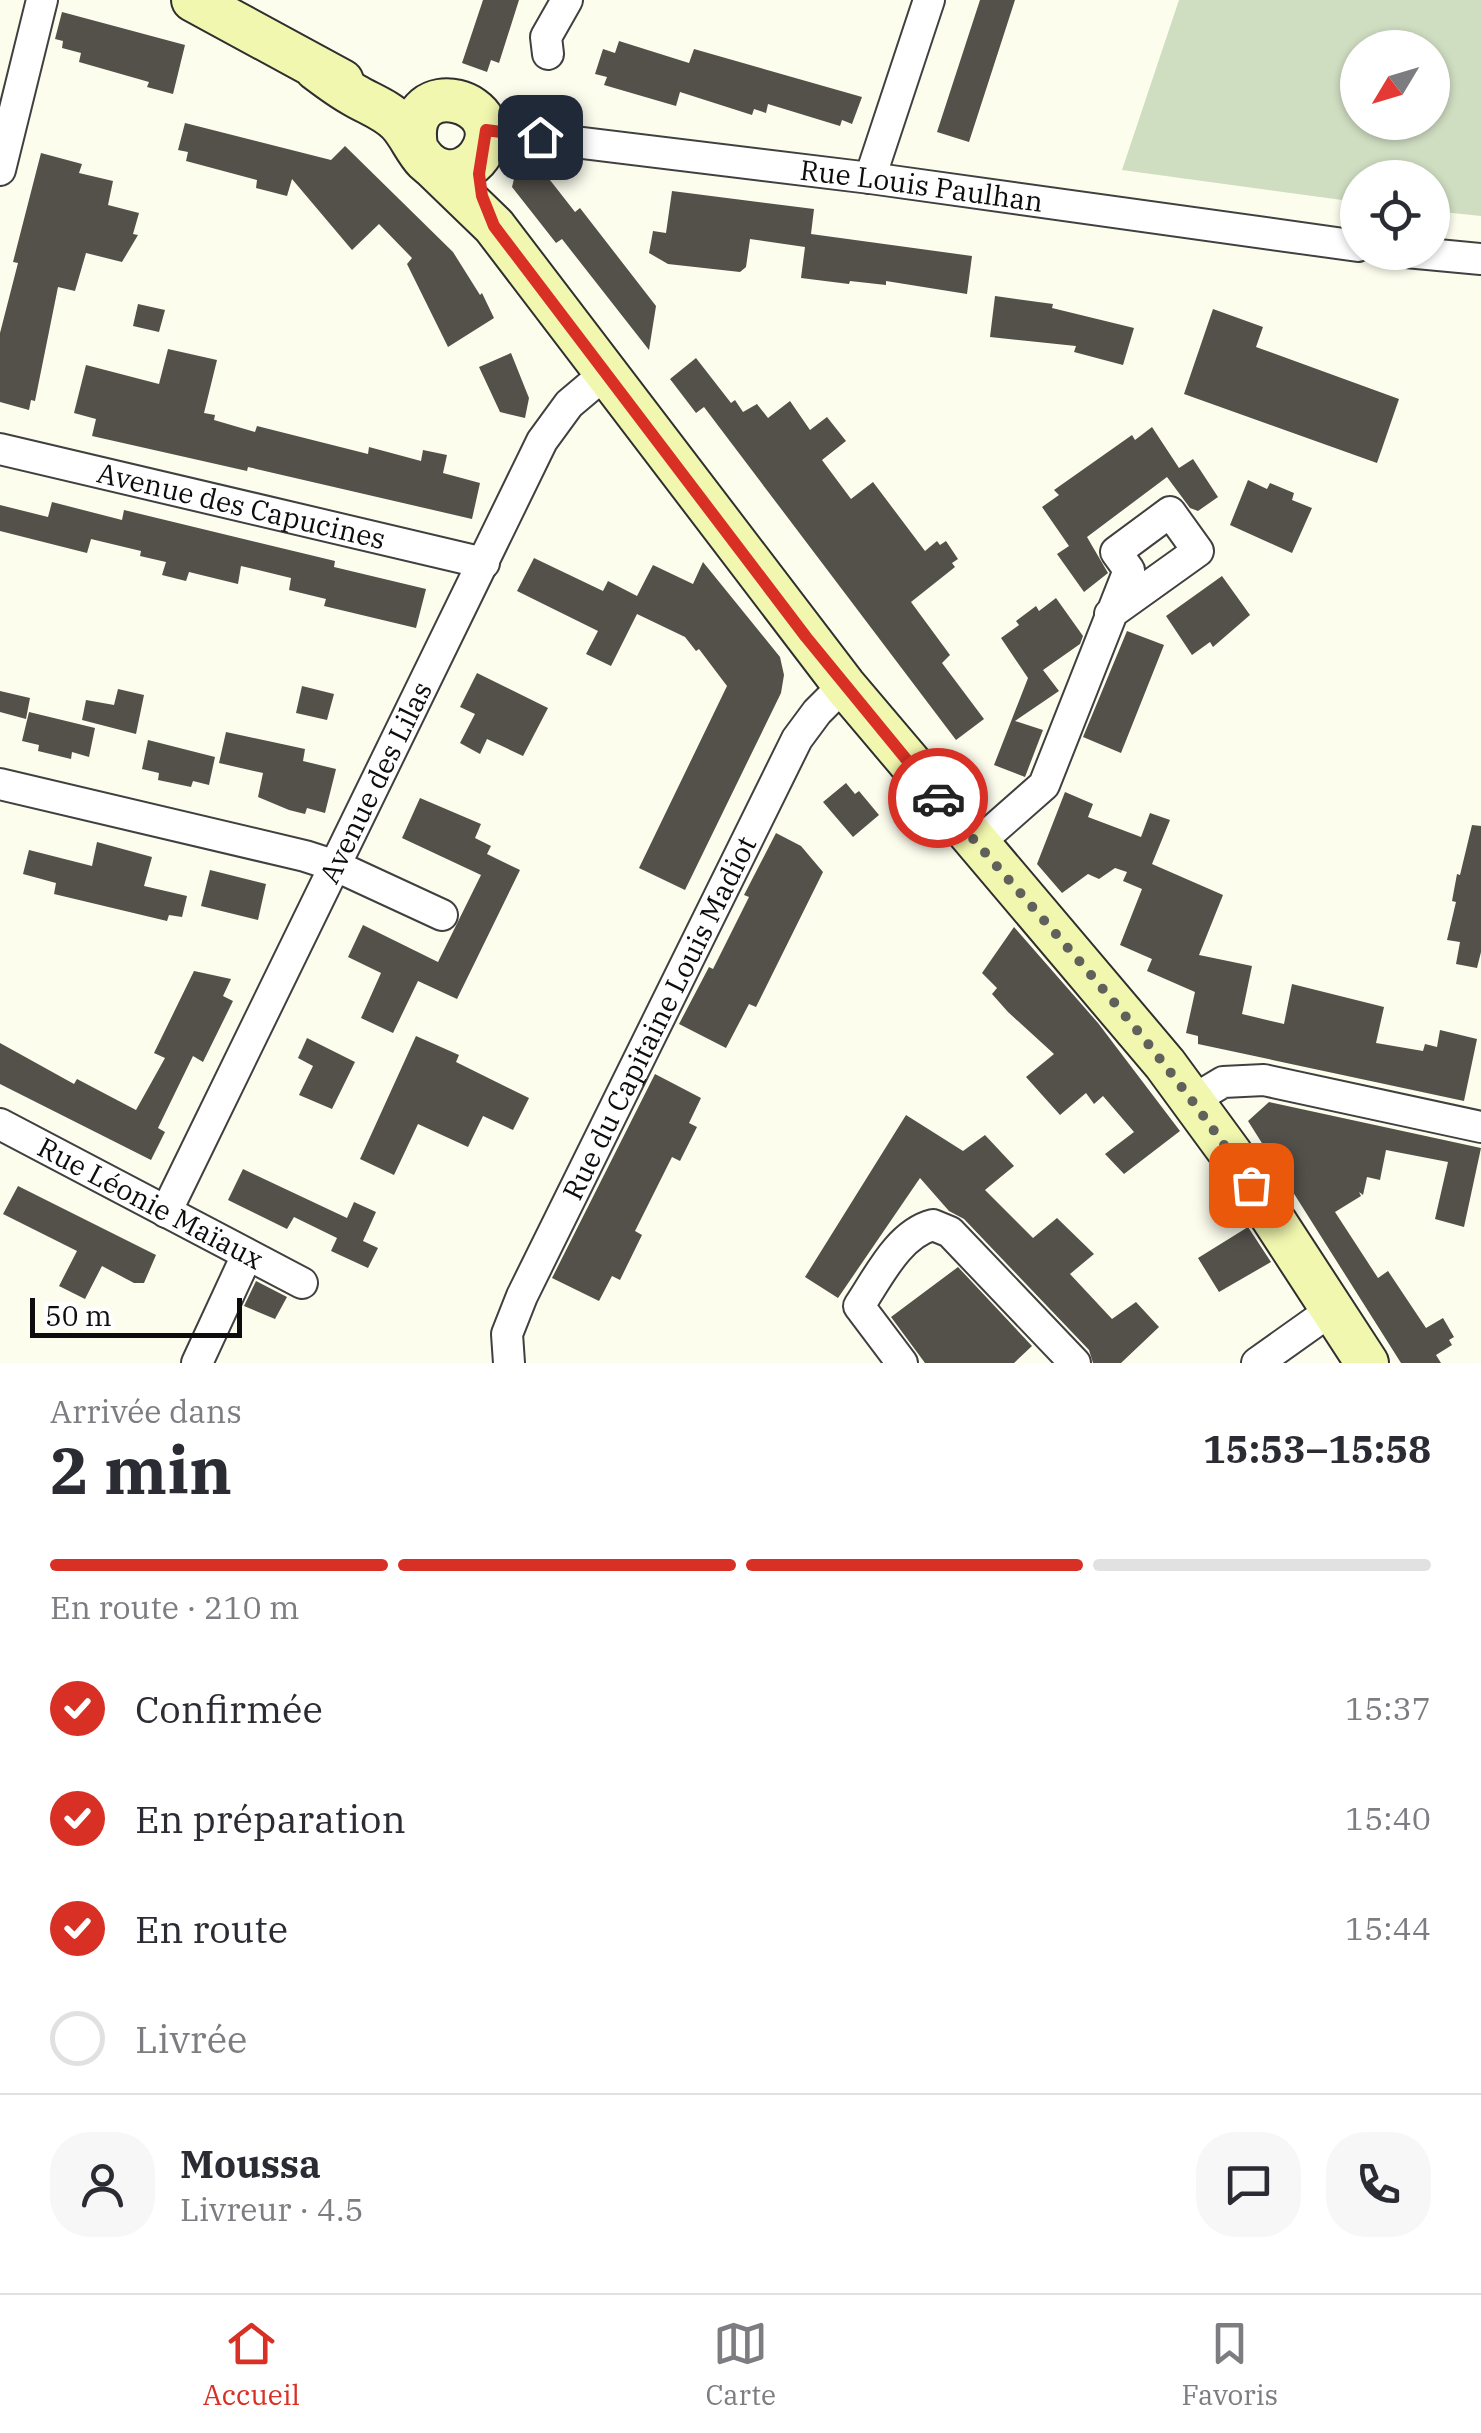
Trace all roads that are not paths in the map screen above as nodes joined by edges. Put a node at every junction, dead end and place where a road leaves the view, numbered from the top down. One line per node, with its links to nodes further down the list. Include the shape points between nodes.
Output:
1 (42, 0): 10 (street)
2 (193, 0): 6 (main road)
3 (567, 0): 5 (street, via 546,37)
4 (929, 0): 11 (street)
5 (548, 54)
6 (316, 69): 7 (main road, via 373,92); 9 (main road, via 394,118)
7 (442, 100): 8 (main road, via 454,99 479,114); 9 (main road, via 426,108 414,128)
8 (483, 142): 9 (main road, via 473,162 458,170); 11 (street, Rue Louis Paulhan); 12 (main road, via 482,196)
9 (425, 157): 12 (main road)
10 (0, 170)
11 (870, 178): 13 (street, Rue Louis Paulhan)
12 (494, 226): 16 (main road)
13 (1340, 243)
14 (1450, 256): 15 (street)
15 (1481, 259)
16 (608, 372): 18 (street, Avenue des Lilas, via 548,430); 20 (main road)
17 (0, 449): 18 (street, Avenue des Capucines)
18 (484, 563): 23 (street, Avenue des Lilas)
19 (1110, 614): 22 (street, via 1044,784)
20 (844, 685): 22 (main road); 33 (street, Rue du Capitaine Louis Madiot, via 797,739 522,1296 507,1334)
21 (0, 784): 23 (street)
22 (977, 844): 25 (main road)
23 (336, 866): 24 (street); 28 (street, Avenue des Lilas)
24 (442, 915)
25 (1193, 1100): 27 (street, via 1223,1082 1264,1080); 31 (main road)
26 (0, 1124): 28 (street, Rue Léonie Maïaux)
27 (1481, 1125)
28 (166, 1212): 29 (street, Rue Léonie Maïaux)
29 (248, 1255): 30 (street, Rue Léonie Maïaux); 32 (street)
30 (302, 1283)
31 (1333, 1309): 36 (street); 37 (main road)
32 (197, 1363)
33 (508, 1363)
34 (902, 1363): 35 (street, via 860,1306 899,1248 933,1225 950,1232)
35 (1075, 1363)
36 (1257, 1363)
37 (1368, 1363)

